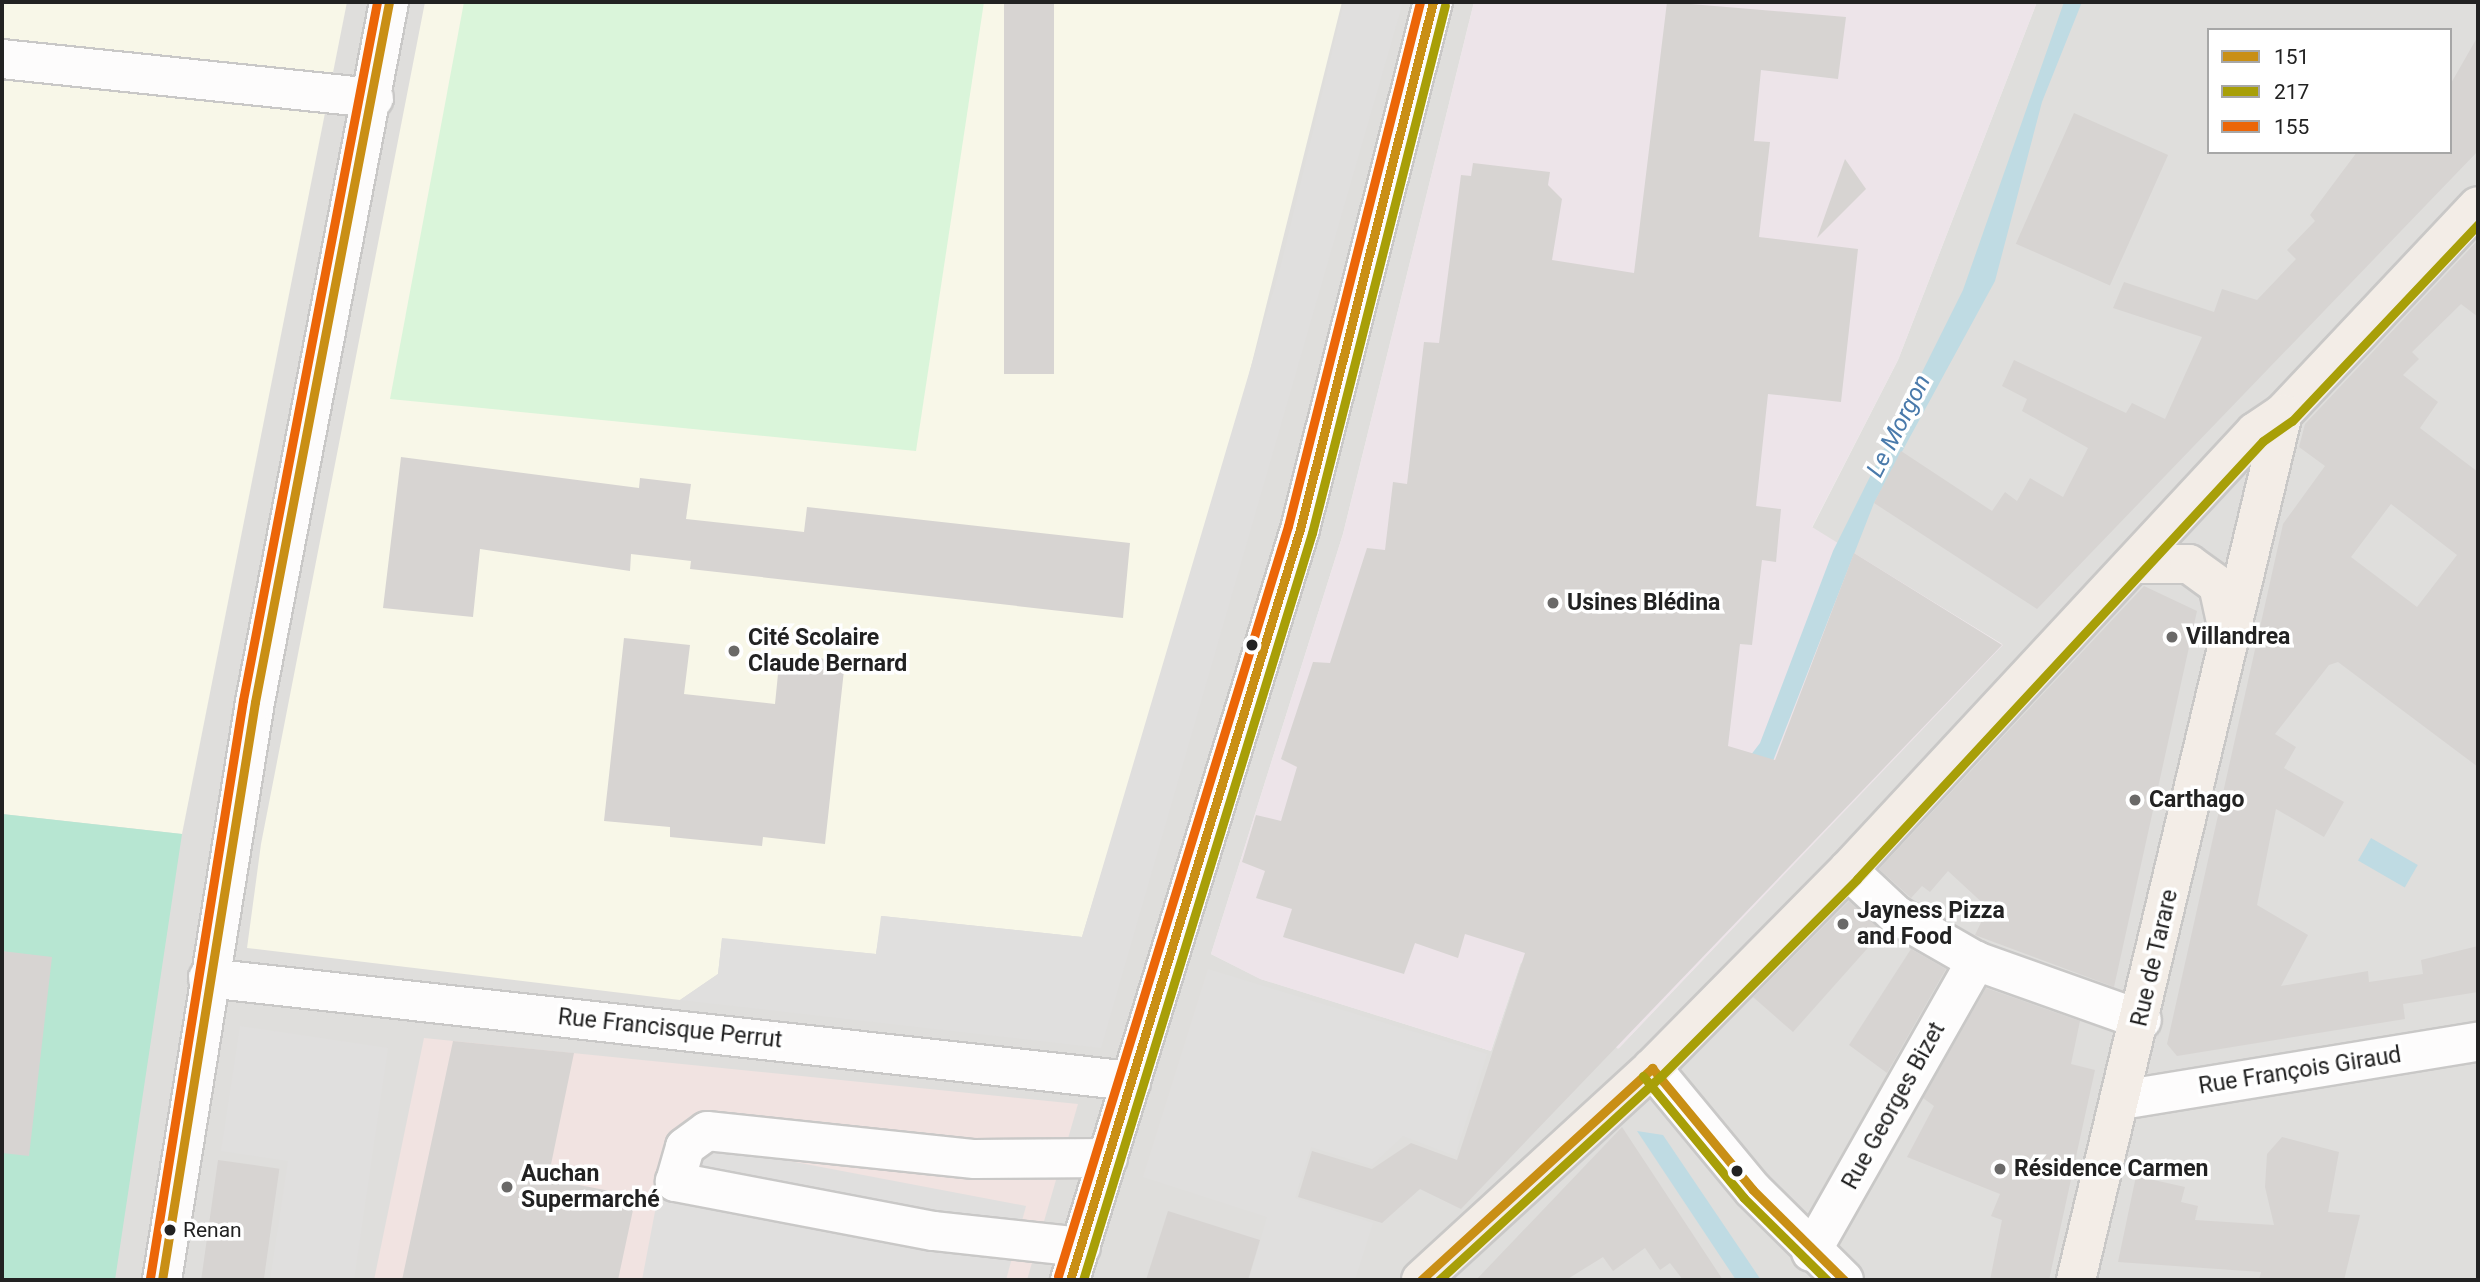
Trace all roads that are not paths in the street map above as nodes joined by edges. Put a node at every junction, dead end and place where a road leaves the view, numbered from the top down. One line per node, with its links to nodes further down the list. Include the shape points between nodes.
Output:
1 (389, 2): 4 (street)
2 (1433, 2): 15 (street, via 1300,528)
3 (2, 58): 4 (street)
4 (374, 98): 11 (street)
5 (2478, 206): 6 (main road)
6 (2283, 413): 7 (main road, via 2255,432); 8 (main road, Rue de Tarare)
7 (2138, 564): 8 (main road, Rue de Tarare, via 2189,564 2218,585); 9 (main road)
8 (2228, 634): 12 (main road, Rue de Tarare)
9 (1848, 870): 10 (street, via 1896,915); 14 (main road)
10 (1976, 961): 12 (street); 18 (street, Rue Georges Bizet)
11 (208, 978): 15 (street, Rue Francisque Perrut); 20 (street)
12 (2142, 1020): 16 (main road, Rue de Tarare)
13 (2478, 1042): 16 (street, Rue François Giraud)
14 (1652, 1068): 18 (street); 21 (main road)
15 (1131, 1081): 17 (street)
16 (2122, 1100): 23 (main road, Rue de Tarare)
17 (1108, 1158): 19 (street); 19 (street, via 975,1159 706,1131 684,1147 675,1182 933,1231)
18 (1811, 1252): 22 (street)
19 (1075, 1264)
20 (162, 1280)
21 (1422, 1280)
22 (1844, 1280)
23 (2076, 1280)

